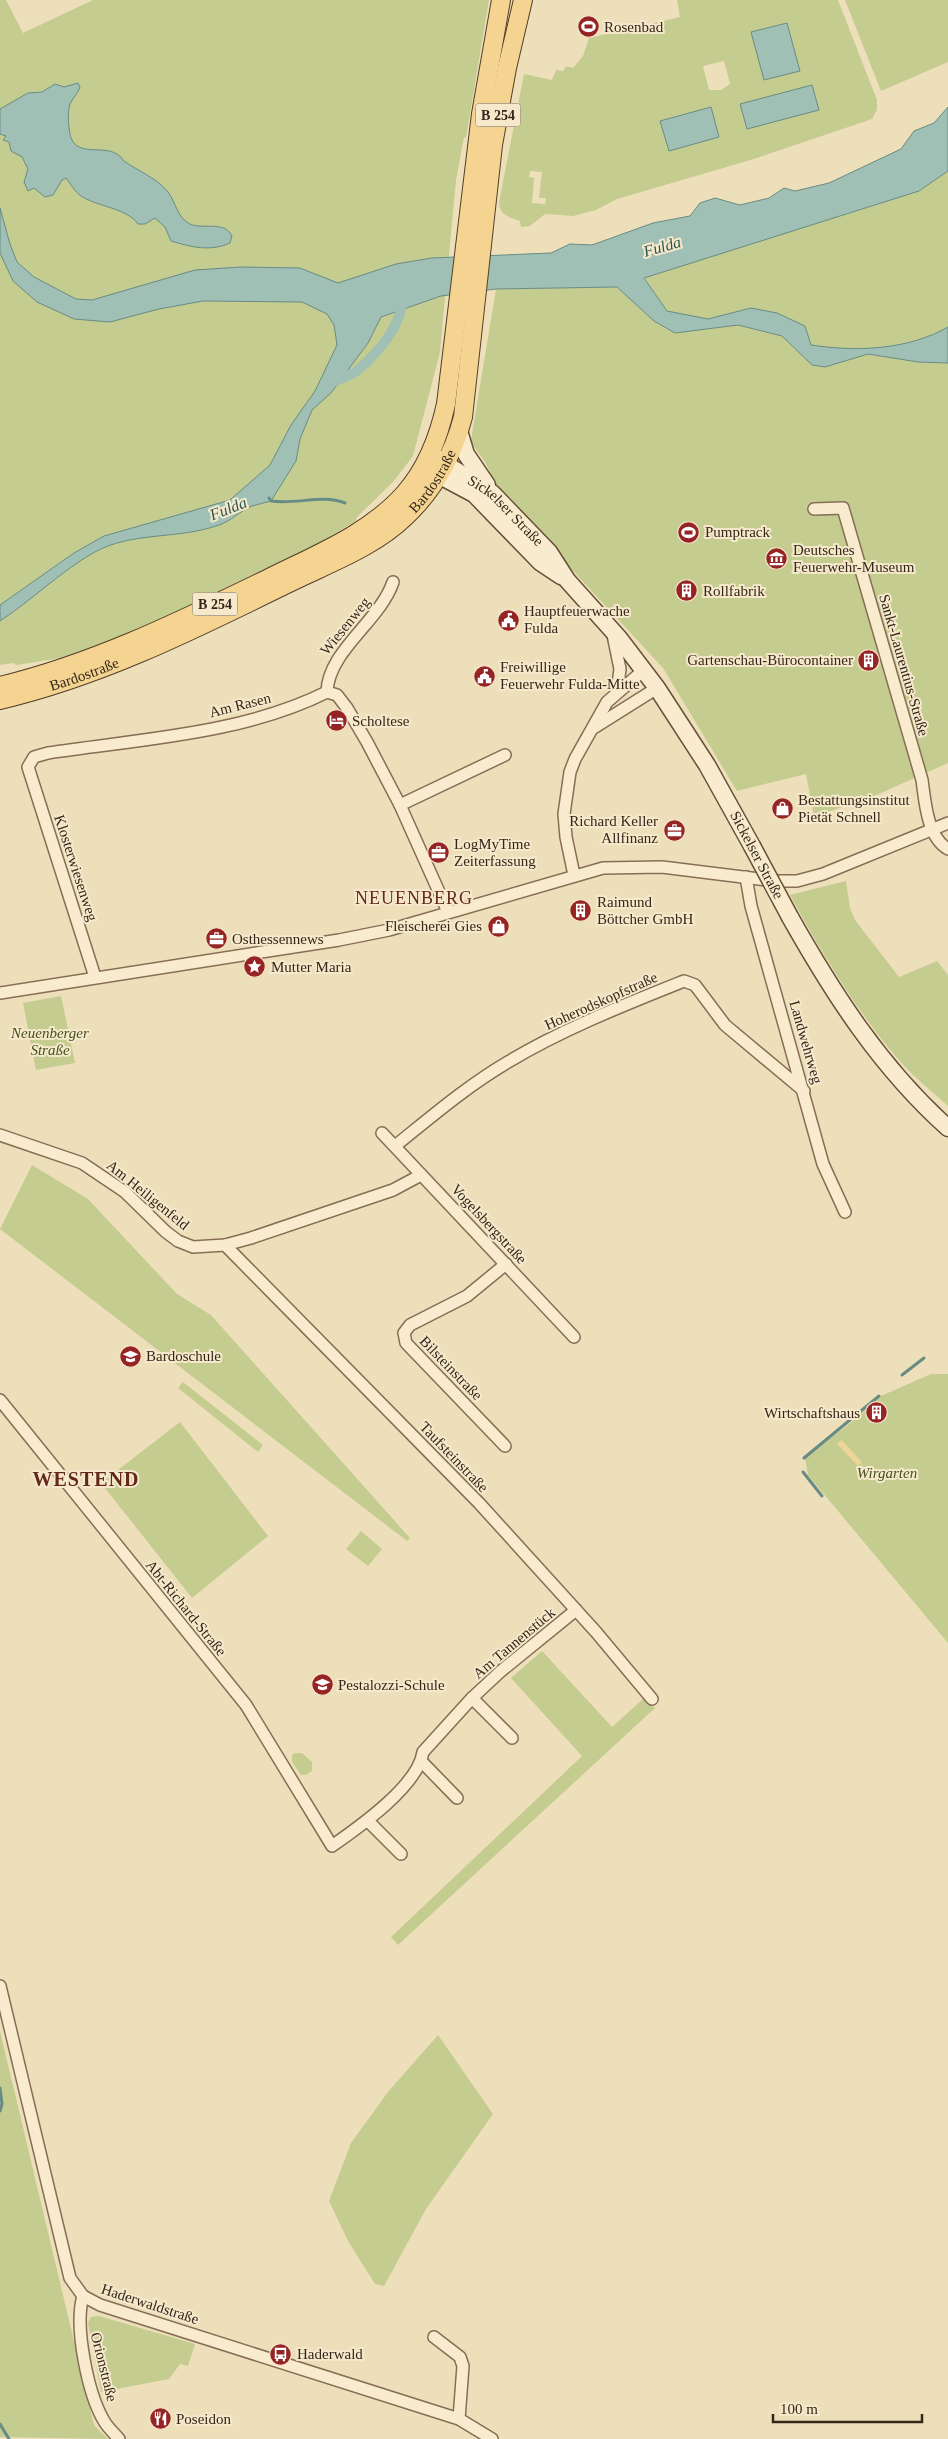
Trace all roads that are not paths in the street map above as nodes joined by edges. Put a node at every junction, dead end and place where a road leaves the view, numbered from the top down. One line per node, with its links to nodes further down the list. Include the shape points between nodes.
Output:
1 (501, 0): 3 (main road, Bardostraße / B 254, via 485,89)
2 (522, 0): 3 (main road, Bardostraße / B 254)
3 (475, 231): 4 (main road, Bardostraße / B 254)
4 (464, 324): 5 (main road, Bardostraße / B 254, via 466,400); 6 (main road, Bardostraße / B 254, via 439,432)
5 (460, 430): 7 (main road, Bardostraße / B 254); 8 (main road, via 466,454)
6 (426, 460): 7 (main road, Sickelser Straße); 14 (main road, Bardostraße / B 254, via 409,489 394,504 335,546 117,649 40,676)
7 (442, 469): 8 (main road, Sickelser Straße); 10 (main road, Sickelser Straße, via 474,494 540,562); 18 (main road, Bardostraße / B 254, via 420,502 374,541 127,660 44,690)
8 (492, 494): 10 (main road, Sickelser Straße, via 549,552)
9 (814, 509): 24 (street, Sankt-Laurentius-Straße, via 843,508 922,780)
10 (567, 580): 12 (main road, Sickelser Straße)
11 (393, 582): 16 (street, Wiesenweg, via 388,597 330,669)
12 (612, 630): 13 (main road, Sickelser Straße); 17 (street, via 620,669)
13 (645, 669): 15 (main road, Sickelser Straße); 17 (street)
14 (0, 686)
15 (657, 688): 19 (street); 32 (main road, Sickelser Straße, bridge, via 708,765 828,983 860,1031 899,1080)
16 (327, 692): 21 (street, Am Rasen, via 307,702 234,724 48,753 34,757); 22 (street, via 337,695 347,708)
17 (616, 692): 19 (street, via 603,708)
18 (0, 700)
19 (595, 727): 26 (street, via 575,759 565,795 565,831)
20 (505, 755): 22 (street)
21 (28, 768): 29 (street, Klosterwiesenweg)
22 (400, 805): 28 (street)
23 (948, 824): 24 (street)
24 (933, 830): 25 (street); 27 (street, via 798,881)
25 (948, 849)
26 (574, 875): 27 (street, via 604,868 637,866); 28 (street)
27 (746, 878): 31 (street, Landwehrweg, via 762,948)
28 (448, 912): 29 (street, via 389,930 333,941)
29 (96, 977): 30 (street)
30 (0, 993)
31 (804, 1091): 35 (street, Hoherodskopfstraße, via 725,1025 695,985 684,981 561,1033 507,1062); 37 (street, Landwehrweg, via 823,1164)
32 (948, 1128)
33 (382, 1133): 35 (street, Vogelsbergstraße)
34 (0, 1135): 38 (street, Am Heiligenfeld, via 82,1162 125,1192 178,1241 193,1246)
35 (395, 1146): 36 (street, Vogelsbergstraße)
36 (421, 1175): 38 (street, Am Heiligenfeld, via 393,1190); 39 (street, Vogelsbergstraße)
37 (846, 1212)
38 (225, 1245): 43 (street, Taufsteinstraße, via 476,1500)
39 (506, 1264): 40 (street, Vogelsbergstraße); 42 (street, Bilsteinstraße, via 467,1296 410,1325 404,1333 406,1343)
40 (574, 1336)
41 (0, 1400): 50 (street, Abt-Richard-Straße, via 246,1705)
42 (505, 1446)
43 (576, 1610): 44 (street, Am Tannenstück); 45 (street, Taufsteinstraße)
44 (472, 1698): 46 (street, Am Tannenstück); 47 (street, Am Tannenstück, via 423,1752)
45 (652, 1699)
46 (512, 1738)
47 (422, 1762): 48 (street); 49 (street, Am Tannenstück)
48 (457, 1798)
49 (368, 1821): 50 (street, Am Tannenstück); 51 (street)
50 (332, 1846)
51 (401, 1854)
52 (0, 1986): 53 (street, Haderwaldstraße, via 70,2278)
53 (83, 2296): 55 (street, Haderwaldstraße, via 100,2305); 56 (street, Orionstraße, via 80,2328 94,2400 103,2420)
54 (434, 2337): 55 (street, via 460,2357 463,2366)
55 (459, 2419): 57 (street, Haderwaldstraße)
56 (119, 2439)
57 (492, 2439)

